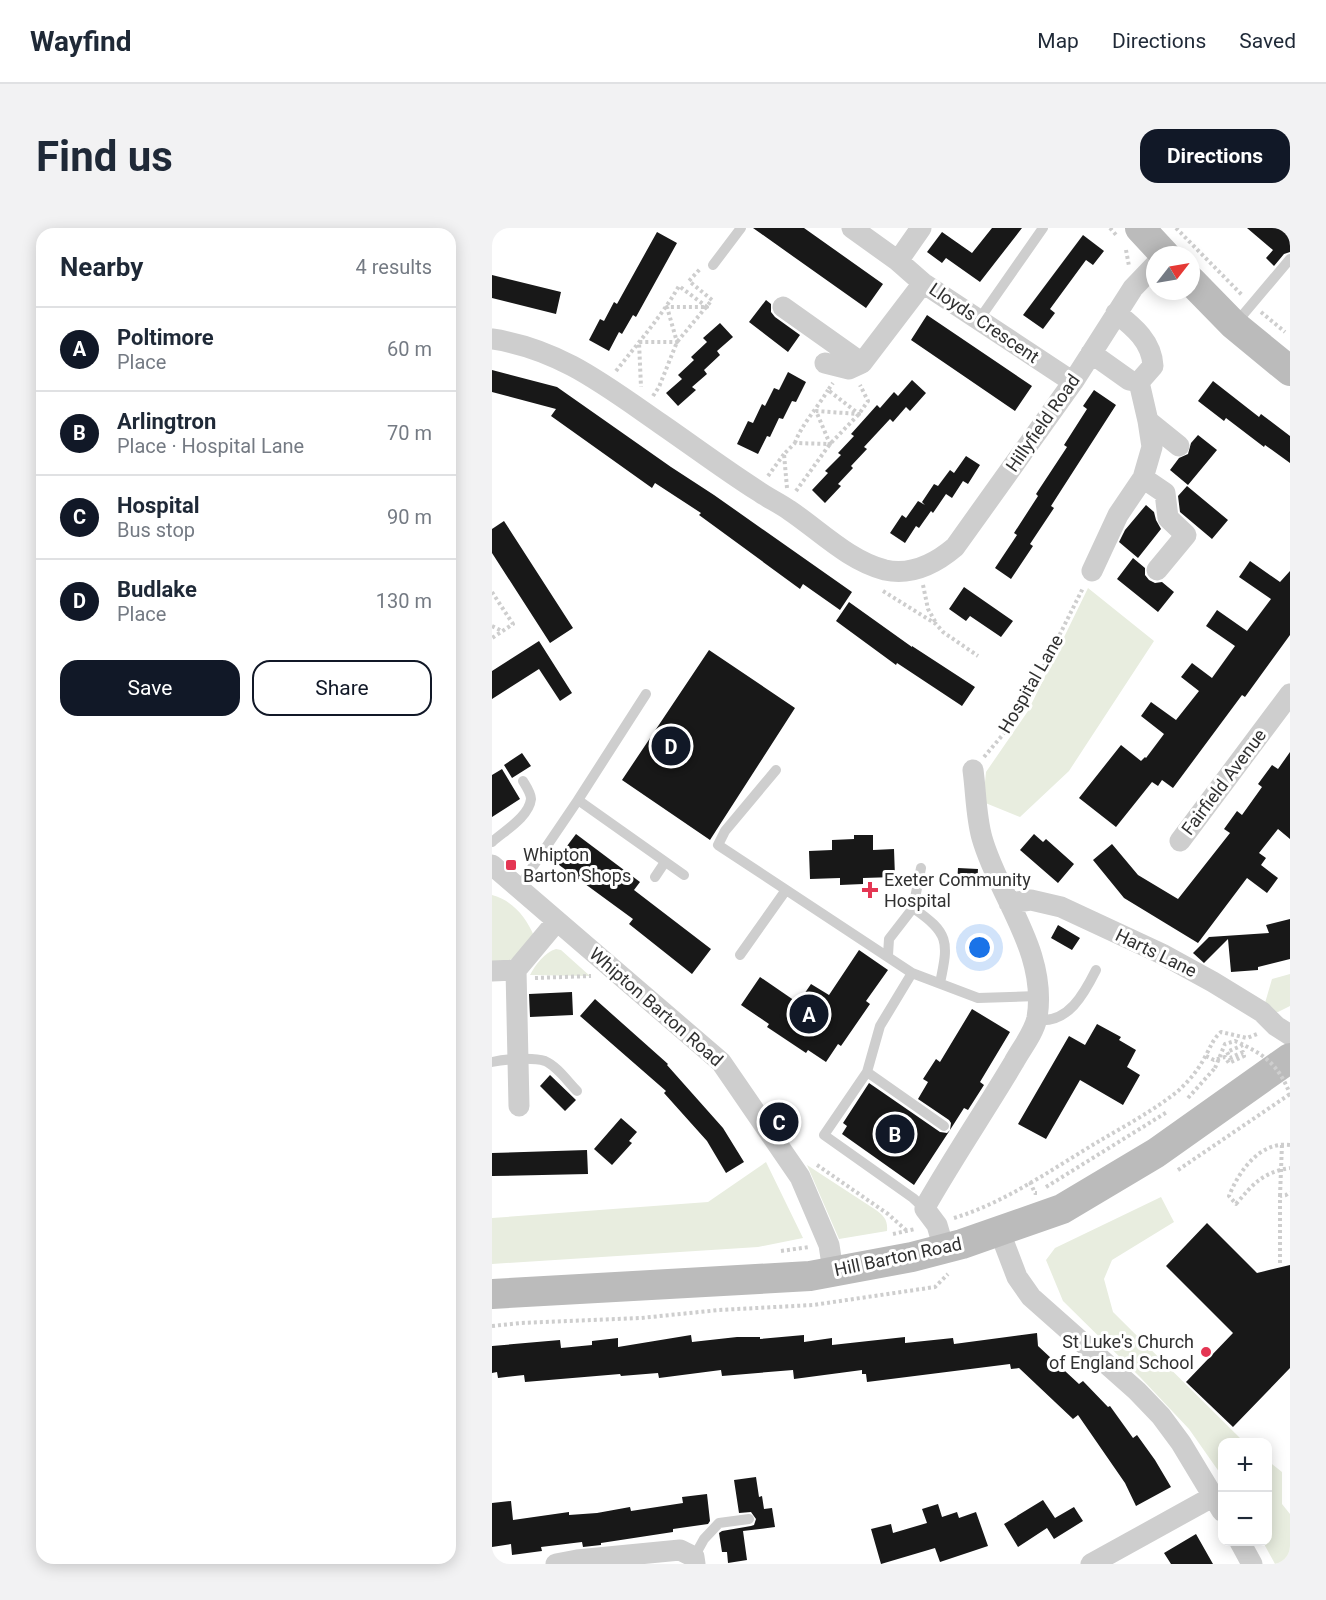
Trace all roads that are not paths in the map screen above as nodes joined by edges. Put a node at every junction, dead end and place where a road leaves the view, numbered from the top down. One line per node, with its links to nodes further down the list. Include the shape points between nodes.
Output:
1 (741, 228): 9 (lane)
2 (921, 228): 8 (street)
3 (1042, 228): 16 (lane)
4 (859, 230): 8 (street, Lloyds Crescent)
5 (1129, 238): 6 (main road)
6 (1146, 246)
7 (1290, 259): 15 (lane)
8 (898, 261): 11 (street, Lloyds Crescent)
9 (713, 265)
10 (1146, 274): 14 (street, Hillyfield Road)
11 (923, 283): 13 (street, via 844,365); 16 (street, Lloyds Crescent)
12 (1200, 287): 15 (main road)
13 (783, 307)
14 (1116, 313): 18 (street, Hillyfield Road); 21 (street, via 1129,322 1152,354 1153,366)
15 (1243, 315): 19 (main road)
16 (978, 321): 20 (street, Lloyds Crescent)
17 (492, 339): 20 (street, Hillyfield Road, via 514,342 561,360 607,385 844,549 886,570 915,571 955,547)
18 (1090, 353): 20 (street, Hillyfield Road); 21 (street, via 1129,380)
19 (1290, 371)
20 (1072, 382)
21 (1139, 382): 22 (street)
22 (1148, 421): 23 (street); 24 (street, via 1152,447)
23 (1179, 446)
24 (1143, 478): 25 (street, via 1165,493 1168,518 1186,534); 26 (street, via 1118,515)
25 (1157, 570)
26 (1092, 571)
27 (646, 694): 32 (lane)
28 (1290, 694): 33 (street, Fairfield Avenue)
29 (776, 770): 41 (lane, via 725,831 718,846)
30 (973, 770): 42 (street, via 982,837)
31 (523, 781): 34 (lane, via 531,800 523,816)
32 (578, 800): 35 (lane); 40 (lane)
33 (1180, 841)
34 (492, 842)
35 (665, 862): 38 (lane); 39 (lane)
36 (921, 868): 43 (lane)
37 (495, 873): 40 (street, Whipton Barton Road)
38 (684, 875)
39 (655, 877)
40 (519, 887): 44 (street, Whipton Barton Road)
41 (786, 890): 45 (lane); 46 (lane)
42 (1009, 903): 52 (street, via 1030,950); 54 (street, Harts Lane, via 1030,900 1061,908 1162,954 1262,1012)
43 (914, 908): 46 (lane, via 889,939); 51 (lane, via 941,931 946,946)
44 (557, 921): 50 (street); 64 (street, Whipton Barton Road, via 721,1062 800,1177 829,1245)
45 (740, 955)
46 (888, 956): 49 (lane)
47 (492, 970): 50 (street)
48 (1096, 970): 53 (lane, via 1072,1007 1057,1018)
49 (912, 973): 51 (lane); 58 (lane, via 880,1026)
50 (516, 974): 56 (street)
51 (940, 983): 52 (lane, via 978,998)
52 (1038, 996): 53 (street)
53 (1037, 1020): 62 (street, via 942,1178)
54 (1283, 1030)
55 (1290, 1058): 63 (main road, Hill Barton Road, via 1156,1152 1062,1209)
56 (518, 1059): 57 (lane); 59 (lane, via 544,1061); 60 (street)
57 (492, 1062)
58 (867, 1072): 61 (lane); 62 (lane, via 824,1135 913,1198)
59 (577, 1091)
60 (519, 1106)
61 (944, 1126)
62 (935, 1227): 63 (main road, Hill Barton Road); 64 (main road, Hill Barton Road, via 912,1257)
63 (999, 1230): 66 (street, via 1017,1277 1030,1297 1161,1416)
64 (833, 1271): 65 (main road, Hill Barton Road, via 810,1276)
65 (492, 1294)
66 (1218, 1503): 71 (street)
67 (749, 1519): 69 (lane, via 719,1523 704,1539)
68 (1242, 1546): 72 (street)
69 (695, 1560): 70 (street, via 680,1550)
70 (556, 1564)
71 (1091, 1564)
72 (1252, 1564)

